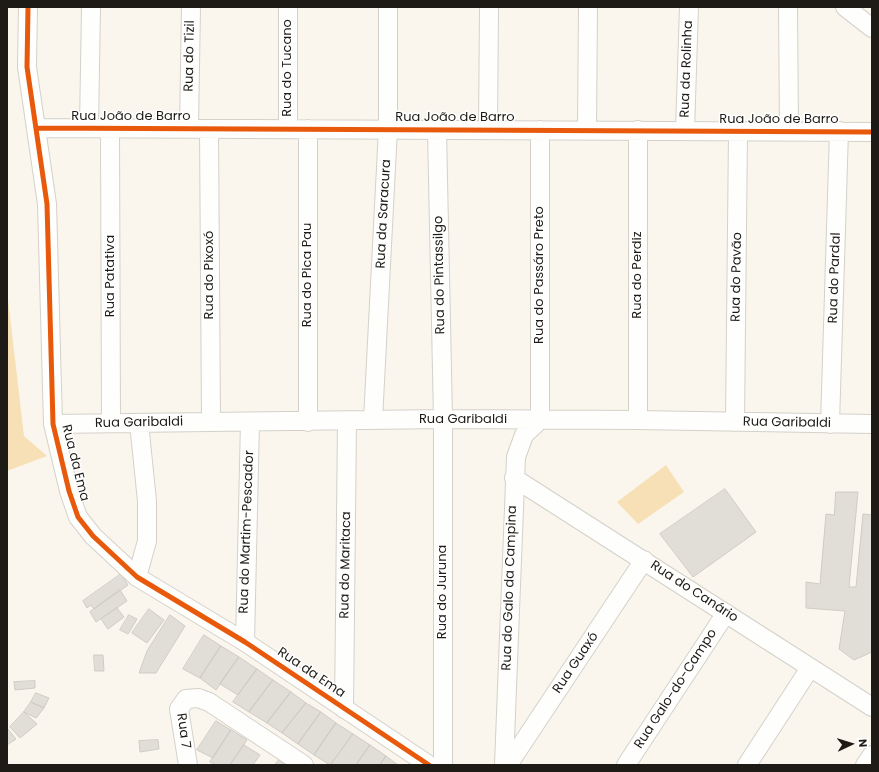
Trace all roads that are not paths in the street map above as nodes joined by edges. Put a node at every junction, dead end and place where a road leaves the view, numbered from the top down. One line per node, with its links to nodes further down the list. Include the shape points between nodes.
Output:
1 (28, 7): 13 (street, Rua da Ema, via 27,67)
2 (91, 7): 12 (street)
3 (191, 7): 15 (street, Rua do Tizil)
4 (288, 7): 16 (street, Rua do Tucano)
5 (388, 7): 19 (street, Rua da Saracura)
6 (489, 7): 20 (street)
7 (588, 7): 23 (street)
8 (689, 7): 25 (street, Rua da Rolinha)
9 (788, 7): 27 (street)
10 (845, 7): 11 (street)
11 (872, 28)
12 (89, 127): 13 (street, Rua João de Barro); 14 (street, Rua João de Barro)
13 (37, 128): 41 (street, Rua da Ema, via 47,204)
14 (110, 128): 15 (street, Rua João de Barro); 39 (street, Rua Patativa)
15 (189, 128): 17 (street, Rua João de Barro)
16 (288, 128): 17 (street, Rua João de Barro); 18 (street, Rua João de Barro)
17 (209, 129): 35 (street, Rua do Pixoxó)
18 (308, 129): 19 (street, Rua João de Barro); 37 (street, Rua do Pica Pau)
19 (388, 129): 21 (street, Rua João de Barro); 32 (street, Rua da Saracura)
20 (488, 129): 21 (street, Rua João de Barro); 22 (street, Rua João de Barro)
21 (437, 130): 30 (street, Rua do Pintassilgo)
22 (540, 130): 23 (street, Rua João de Barro); 33 (street, Rua do Passáro Preto)
23 (587, 130): 24 (street, Rua João de Barro)
24 (638, 130): 25 (street, Rua João de Barro); 34 (street, Rua do Perdiz)
25 (685, 131): 26 (street, Rua João de Barro)
26 (738, 132): 27 (street, Rua João de Barro); 38 (street, Rua do Pavão)
27 (789, 132): 28 (street, Rua João de Barro)
28 (839, 132): 29 (street, Rua João de Barro); 42 (street, Rua do Pardal)
29 (872, 132)
30 (444, 419): 32 (street, Rua Garibaldi); 33 (street, Rua Garibaldi); 56 (street, Rua do Juruna)
31 (347, 420): 32 (street, Rua Garibaldi); 37 (street, Rua Garibaldi); 51 (street, Rua do Maritaca)
32 (373, 420)
33 (540, 420): 34 (street, Rua Garibaldi); 44 (street, Rua do Galo da Campina, via 524,435 516,457)
34 (638, 420): 38 (street, Rua Garibaldi)
35 (211, 421): 36 (street, Rua Garibaldi); 40 (street, Rua Garibaldi)
36 (250, 422): 37 (street, Rua Garibaldi); 48 (street, Rua do Martim-Pescador)
37 (308, 422)
38 (735, 422): 42 (street, Rua Garibaldi)
39 (111, 423): 40 (street, Rua Garibaldi); 41 (street, Rua Garibaldi)
40 (139, 423): 46 (street, via 147,501 147,541)
41 (53, 424): 46 (street, Rua da Ema, via 78,517 93,536)
42 (830, 424): 43 (street, Rua Garibaldi)
43 (872, 424)
44 (514, 478): 45 (street, Rua do Canário); 57 (street, Rua do Galo da Campina)
45 (644, 560): 47 (street, Rua do Canário); 58 (street, Rua Guaxó)
46 (137, 577): 48 (street, Rua da Ema)
47 (726, 613): 49 (street, Rua do Canário); 59 (street, Rua Galo-do-Campo)
48 (244, 642): 51 (street, Rua da Ema)
49 (810, 668): 50 (street, Rua do Canário); 60 (street)
50 (872, 707)
51 (344, 709): 55 (street, Rua da Ema)
52 (872, 755): 61 (street)
53 (188, 765): 54 (street, Rua 7, via 179,709 186,699 198,698 209,702)
54 (304, 765)
55 (429, 765)
56 (443, 765)
57 (504, 765)
58 (508, 765)
59 (626, 765)
60 (748, 765)
61 (866, 765)

